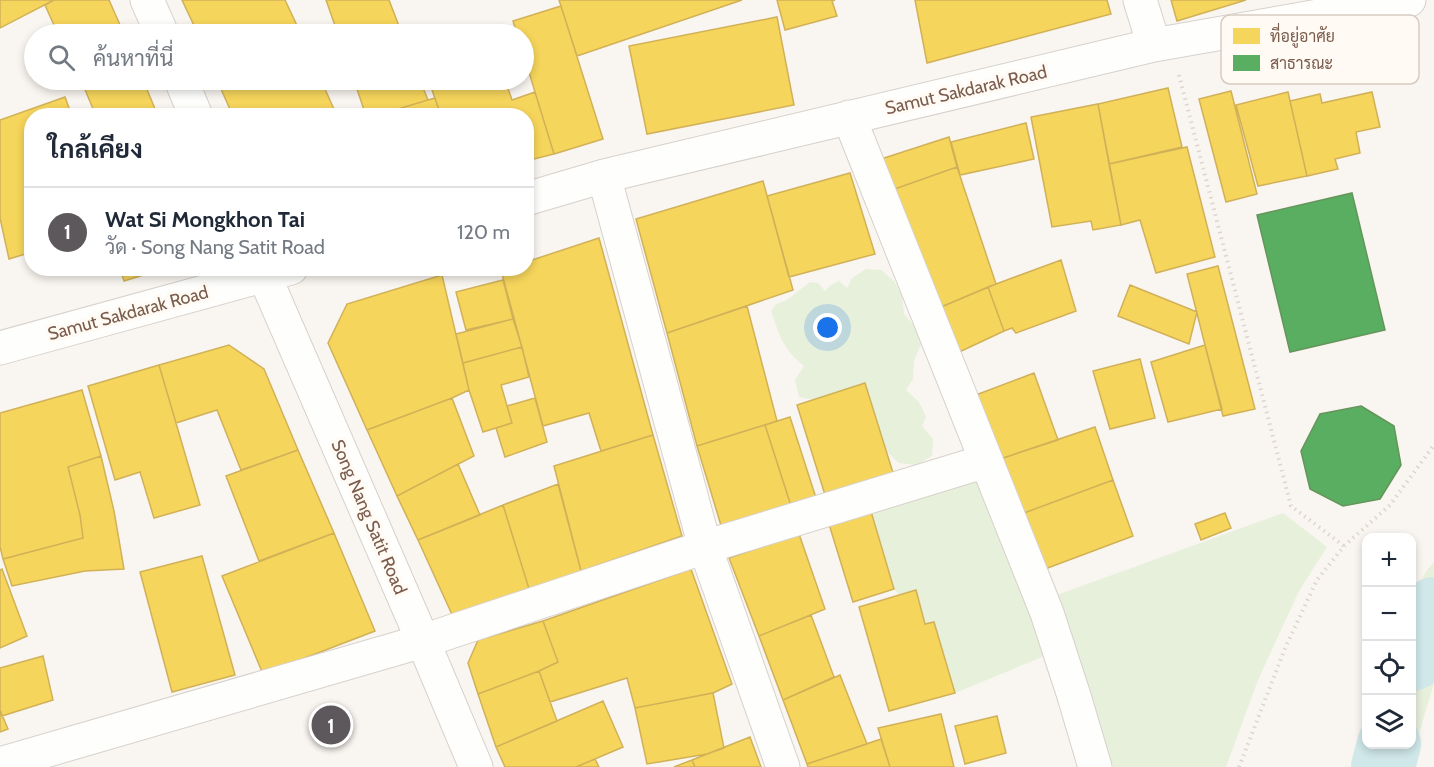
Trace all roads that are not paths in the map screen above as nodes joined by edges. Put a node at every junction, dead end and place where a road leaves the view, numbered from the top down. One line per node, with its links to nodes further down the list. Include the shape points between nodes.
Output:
1 (147, 0): 5 (street)
2 (1140, 0): 7 (street)
3 (1409, 0): 4 (street, Samut Sakdarak Road)
4 (1325, 15)
5 (158, 24)
6 (1221, 33): 7 (street, Samut Sakdarak Road)
7 (1162, 44): 10 (street, Samut Sakdarak Road)
8 (185, 90): 9 (street)
9 (193, 108)
10 (849, 117): 11 (street, Samut Sakdarak Road); 16 (street)
11 (604, 176): 12 (street, Samut Sakdarak Road); 17 (street)
12 (534, 196)
13 (254, 276): 15 (street, Samut Sakdarak Road)
14 (274, 276): 18 (street, Song Nang Satit Road)
15 (0, 348)
16 (986, 461): 17 (street); 22 (street, via 1047,612)
17 (705, 547): 18 (street); 21 (street)
18 (423, 641): 19 (street); 20 (street, Song Nang Satit Road)
19 (0, 764)
20 (476, 767)
21 (783, 767)
22 (1095, 767)

